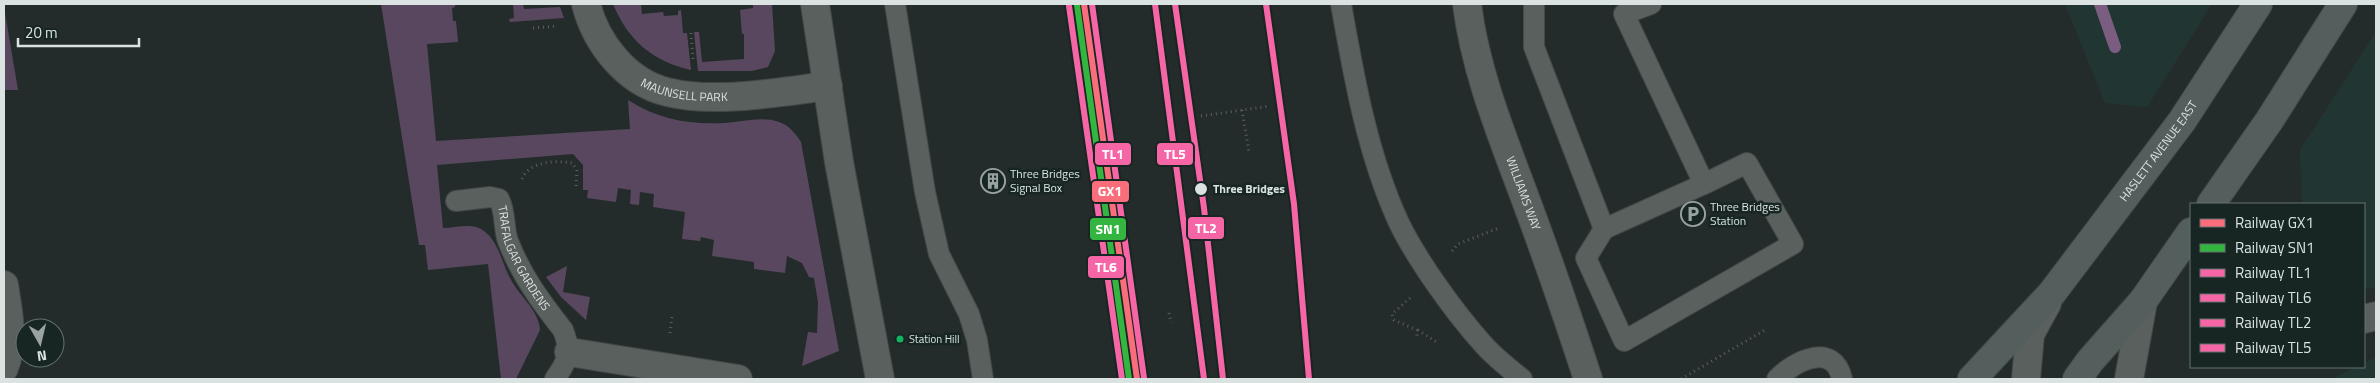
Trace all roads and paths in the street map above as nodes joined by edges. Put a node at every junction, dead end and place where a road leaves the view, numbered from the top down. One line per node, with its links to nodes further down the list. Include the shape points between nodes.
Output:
1 (586, 4): 11 (street, MAUNSELL PARK, via 591,24 605,48 640,80 667,92 730,96)
2 (815, 4): 11 (street)
3 (895, 4): 38 (lane, via 925,192 939,254 969,314)
4 (1341, 4): 39 (lane, via 1356,86 1372,148 1400,223 1431,276 1483,346)
5 (1467, 4): 40 (street, WILLIAMS WAY, via 1470,33 1497,123)
6 (1534, 4): 22 (lane, via 1534,47)
7 (1651, 4): 10 (lane)
8 (2258, 4): 26 (main road, HASLETT AVENUE EAST, via 2182,121)
9 (2343, 4): 20 (main road, via 2269,122)
10 (1622, 9): 16 (lane)
11 (828, 86): 37 (street)
12 (1270, 106): 13 (path)
13 (1242, 110): 14 (path); 15 (path)
14 (1202, 116)
15 (1249, 152)
16 (1704, 184): 22 (lane); 22 (lane, via 1747,163 1793,244 1624,341 1586,258)
17 (576, 189): 18 (path, via 577,170 572,163 554,162 537,165 522,176 517,200)
18 (499, 199): 19 (lane, TRAFALGAR GARDENS, via 490,196); 33 (lane, TRAFALGAR GARDENS, via 515,259 535,295 563,330)
19 (456, 201)
20 (2212, 203)
21 (1502, 227): 24 (path)
22 (1604, 229)
23 (2190, 233): 27 (main road)
24 (1458, 244)
25 (4, 285): 34 (street, via 11,329 10,349)
26 (2052, 293): 44 (main road, HASLETT AVENUE EAST); 45 (street, HASLETT AVENUE EAST, via 2030,334)
27 (2143, 301): 46 (main road); 47 (street)
28 (1401, 304): 32 (path, via 1392,314 1394,320 1417,330)
29 (1169, 313): 30 (path)
30 (1171, 323)
31 (1765, 330): 41 (path)
32 (1417, 336)
33 (569, 352): 35 (lane); 36 (street)
34 (4, 368)
35 (555, 379)
36 (738, 379)
37 (880, 379)
38 (983, 379)
39 (1522, 379)
40 (1588, 379)
41 (1681, 379)
42 (1777, 379): 43 (lane, via 1804,358 1818,357 1830,360 1840,371)
43 (1842, 379)
44 (1972, 379)
45 (2026, 379)
46 (2077, 379)
47 (2129, 379)

